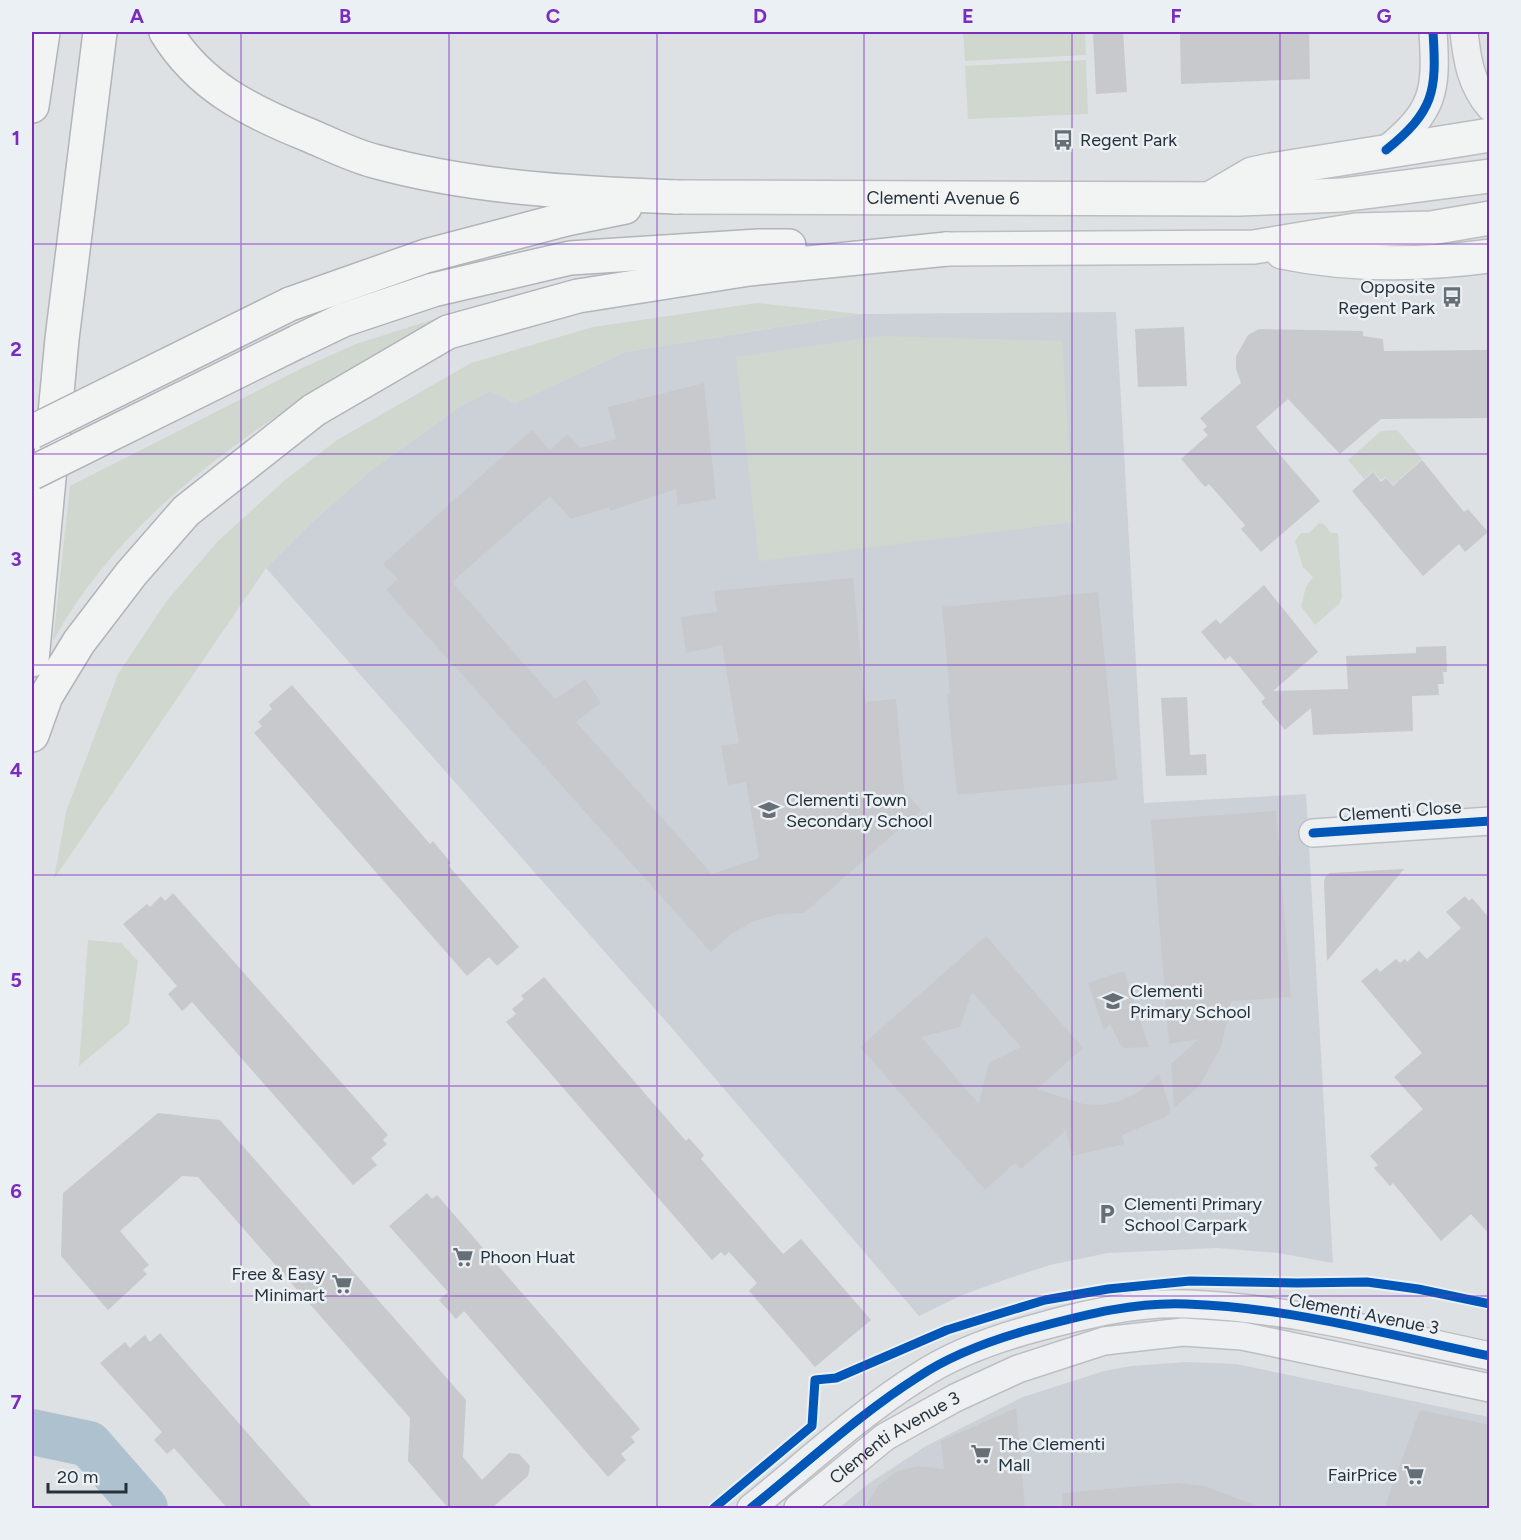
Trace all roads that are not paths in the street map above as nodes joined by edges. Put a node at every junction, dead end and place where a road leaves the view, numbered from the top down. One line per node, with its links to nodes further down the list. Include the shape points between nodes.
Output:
1 (43, 32): 6 (main road)
2 (100, 32): 19 (main road, via 62,339)
3 (166, 32): 11 (main road, via 213,87 262,116 372,161 490,185)
4 (1433, 32): 9 (street, via 1436,68 1432,96 1407,132)
5 (1464, 32): 7 (street, via 1476,88)
6 (32, 106)
7 (1490, 107)
8 (1490, 135): 9 (main road)
9 (1386, 150): 12 (main road, via 1252,174)
10 (1490, 176): 12 (main road, Clementi Avenue 6, via 1342,195)
11 (676, 197): 12 (main road, Clementi Avenue 6); 17 (main road, bridge, via 566,219 426,256 290,304)
12 (1209, 199)
13 (1490, 218): 14 (main road, via 1431,228 1356,230)
14 (1254, 247): 15 (main road); 16 (main road, via 1305,257 1350,260 1443,262)
15 (947, 249): 18 (main road, bridge, via 759,246 570,258 433,290 343,320); 20 (main road, via 749,269 578,296 448,333 314,410 186,511 79,642 46,696)
16 (1490, 256)
17 (32, 432)
18 (32, 473)
19 (32, 660)
20 (32, 735)
21 (1490, 821): 22 (street, Clementi Close)
22 (1313, 833)
23 (1490, 1356): 25 (street, Clementi Avenue 3, via 1247,1308 1184,1304 1111,1309 1009,1335 919,1376 852,1423)
24 (1490, 1388): 26 (street, Clementi Avenue 3, via 1242,1336 1183,1332 1104,1341 1018,1369 945,1404 885,1437)
25 (751, 1509)
26 (798, 1509)

